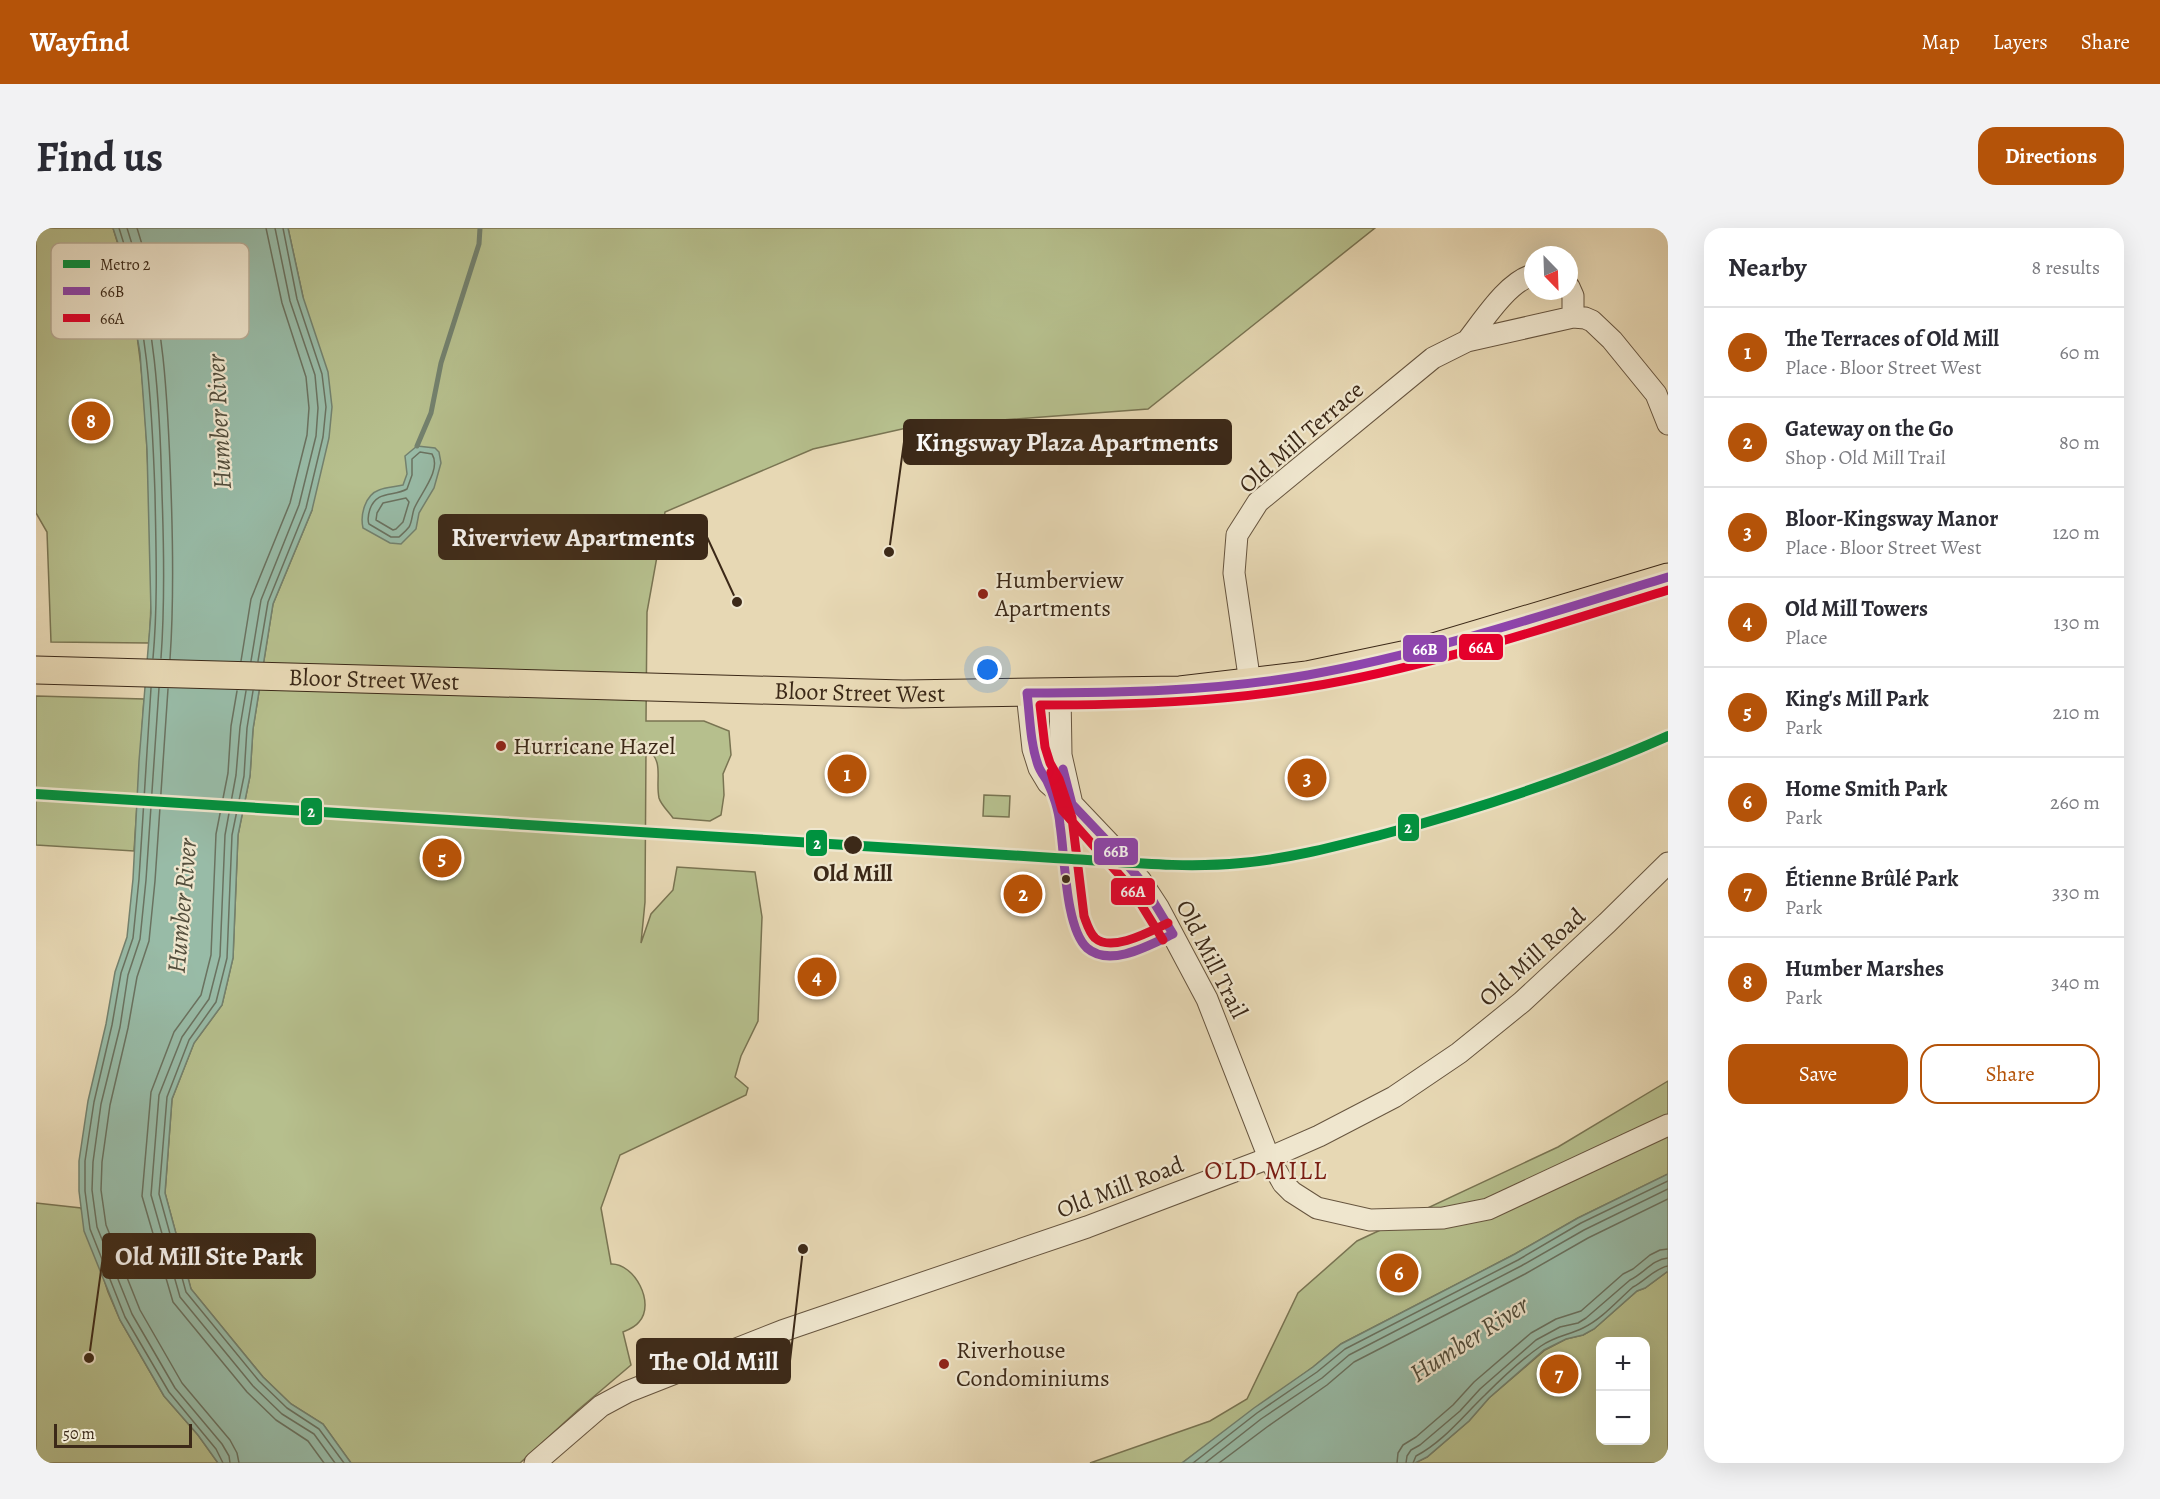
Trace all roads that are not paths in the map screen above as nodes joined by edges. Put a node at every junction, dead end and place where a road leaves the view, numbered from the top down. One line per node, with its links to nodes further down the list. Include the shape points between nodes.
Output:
1 (1524, 278): 4 (street, Old Mill Terrace, via 1504,295)
2 (1573, 300): 3 (street)
3 (1573, 317): 4 (street, Old Mill Terrace); 5 (street, via 1593,321 1612,339 1656,394)
4 (1467, 341): 8 (street, Old Mill Terrace, via 1432,358 1258,502 1238,535 1234,573)
5 (1668, 424)
6 (1668, 577): 8 (main road, Bloor Street West, via 1417,652)
7 (36, 670): 9 (main road, Bloor Street West, via 903,694)
8 (1250, 683): 10 (main road, Bloor Street West, via 1180,690)
9 (1027, 693): 10 (main road, Bloor Street West); 11 (street, Old Mill Trail, via 1039,768 1048,783)
10 (1060, 693): 11 (street, via 1061,755)
11 (1072, 804): 14 (street, Old Mill Trail, via 1141,882 1173,934 1207,999)
12 (1668, 863): 14 (street, Old Mill Road, via 1522,1002 1459,1053 1394,1096)
13 (1668, 1125): 14 (street, Old Mill Trail, via 1488,1209 1443,1218 1370,1220 1317,1208 1283,1183)
14 (1269, 1158): 15 (street, Old Mill Road, via 1044,1243 770,1335 627,1392 601,1406)
15 (535, 1463)

